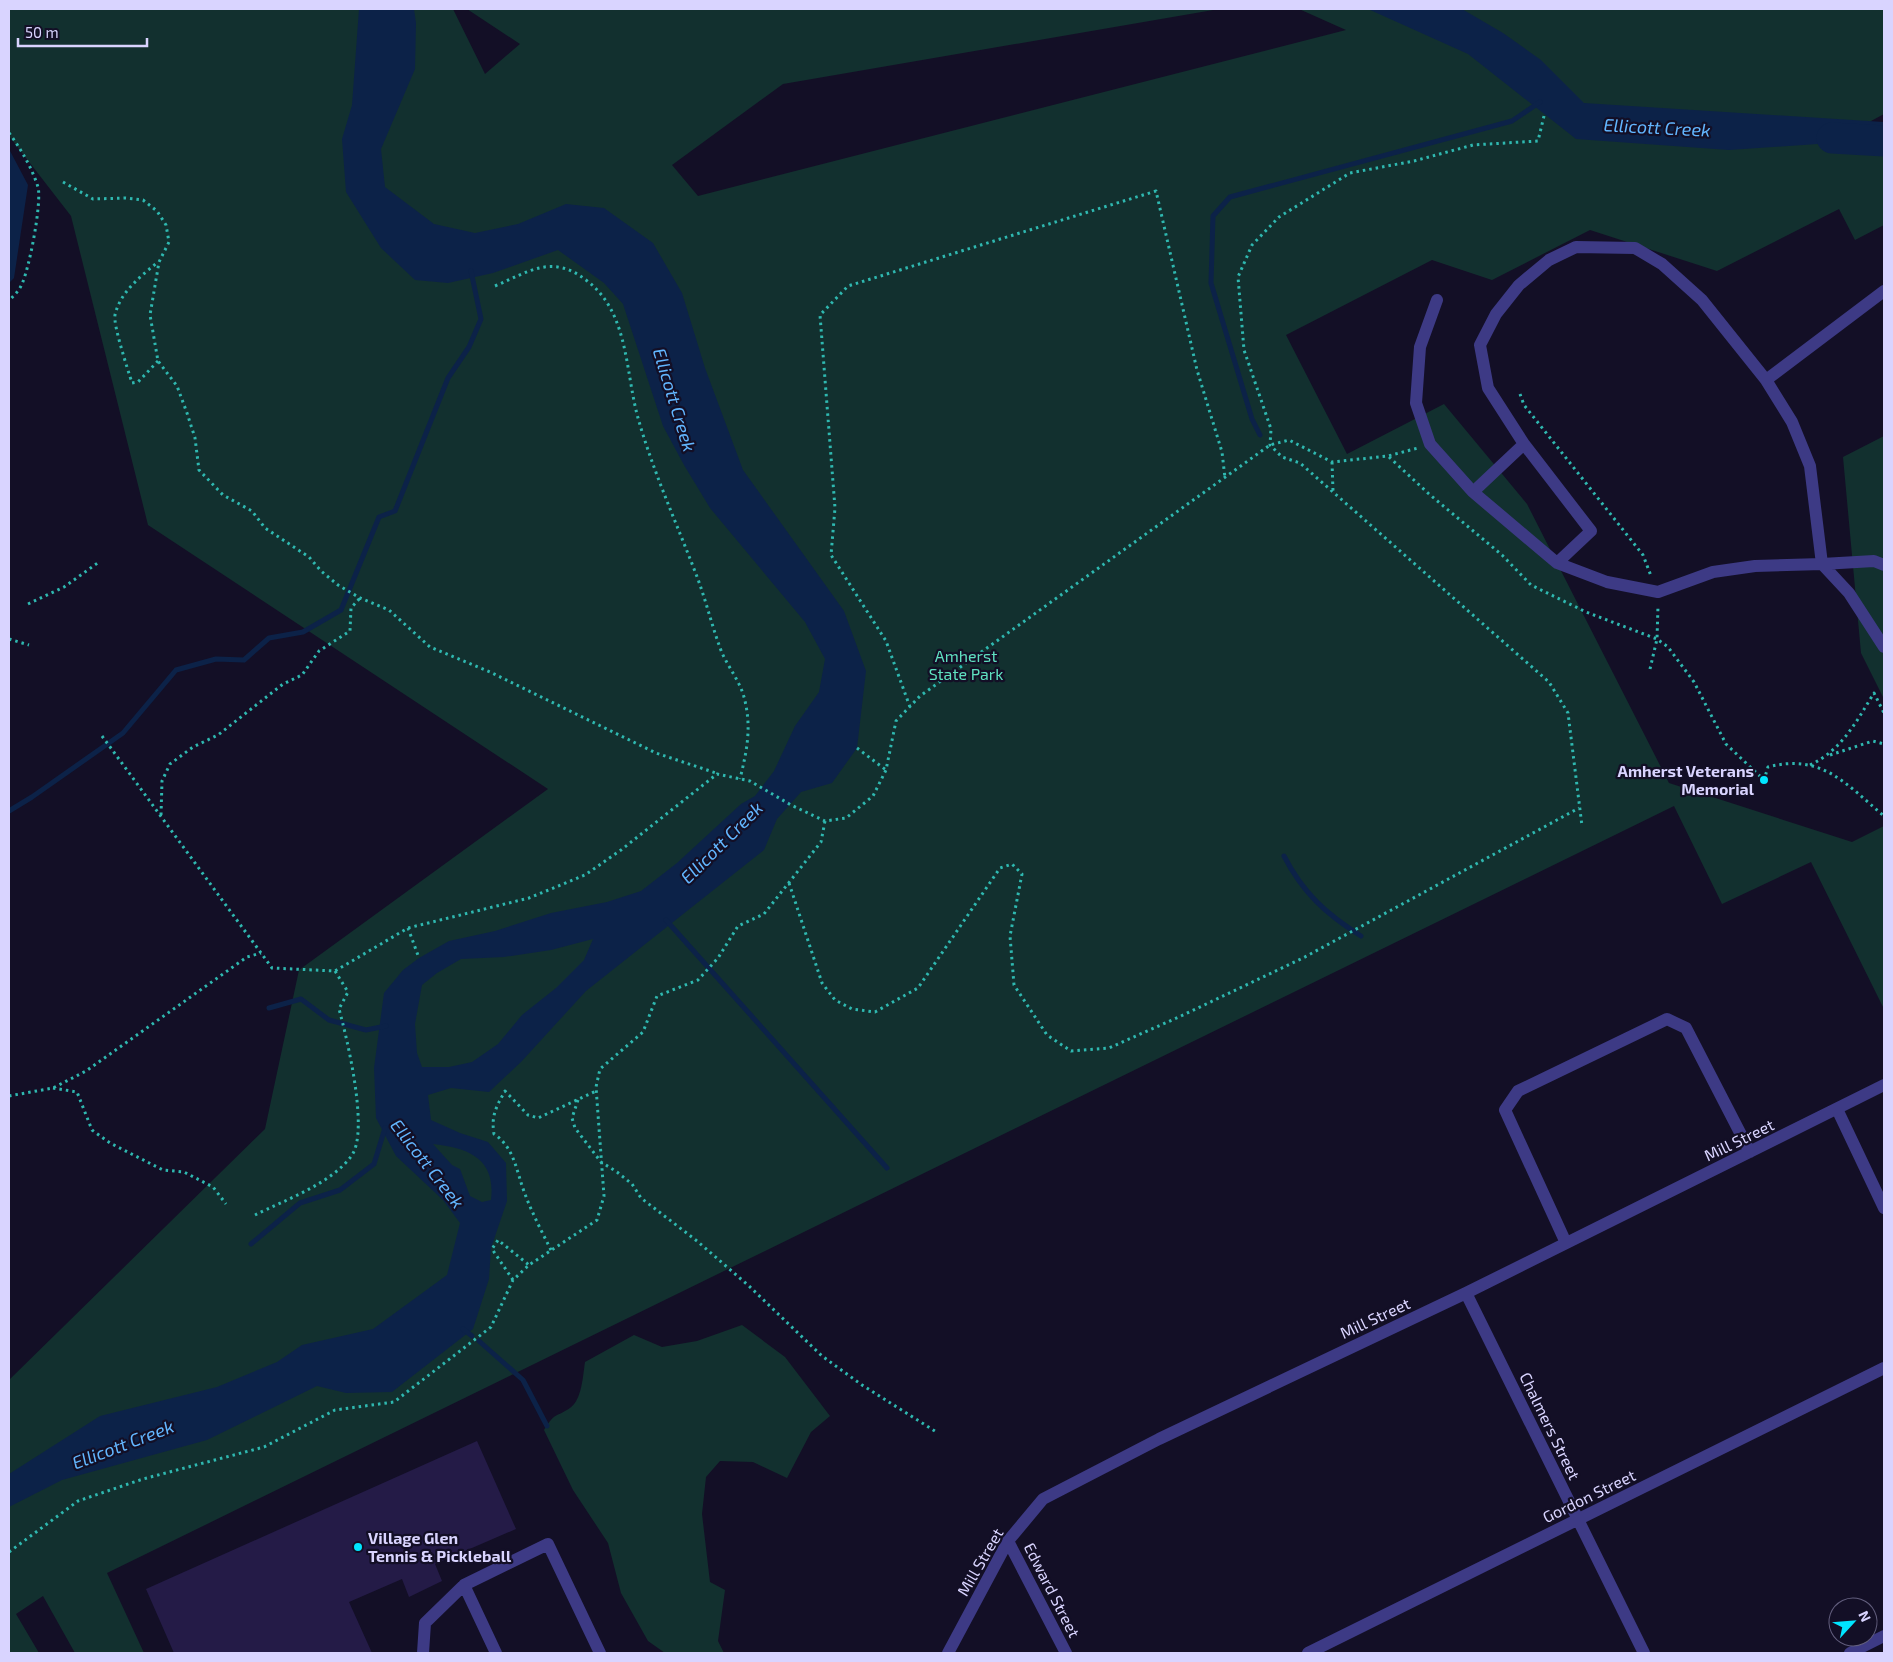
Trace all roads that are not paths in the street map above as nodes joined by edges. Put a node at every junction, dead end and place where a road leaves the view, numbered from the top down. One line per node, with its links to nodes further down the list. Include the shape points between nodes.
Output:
1 (1884, 291): 3 (street)
2 (1437, 300): 5 (street, via 1420,347 1416,402 1430,444)
3 (1766, 380): 4 (street, via 1702,300 1662,264 1636,248 1576,247 1549,260 1519,286 1496,314 1480,345 1488,388); 7 (street, via 1792,422 1810,466)
4 (1524, 444): 5 (street); 6 (street, via 1591,531)
5 (1473, 492): 6 (street)
6 (1557, 563): 7 (street, via 1606,582 1658,592 1713,572 1756,566)
7 (1822, 564): 8 (street, via 1874,561); 9 (street, via 1849,593)
8 (1884, 564)
9 (1884, 647)
10 (1884, 1085): 11 (street, Mill Street)
11 (1837, 1108): 12 (street, Mill Street); 13 (street)
12 (1750, 1152): 14 (street, Mill Street); 14 (street, via 1686,1028 1667,1019 1518,1091 1506,1110)
13 (1884, 1208)
14 (1566, 1243): 15 (street, Mill Street)
15 (1466, 1294): 17 (street, Chalmers Street); 18 (street, Mill Street, via 1159,1439 1043,1499)
16 (1884, 1368): 17 (street, Gordon Street)
17 (1578, 1519): 26 (street, Gordon Street); 27 (street, Chalmers Street)
18 (1008, 1541): 24 (street, Mill Street); 25 (street, Edward Street)
19 (464, 1585): 21 (street, via 425,1623); 22 (street); 23 (street, via 548,1544)
20 (1884, 1636): 28 (street)
21 (422, 1653)
22 (496, 1653)
23 (600, 1653)
24 (948, 1653)
25 (1066, 1653)
26 (1308, 1653)
27 (1644, 1653)
28 (1850, 1653)

